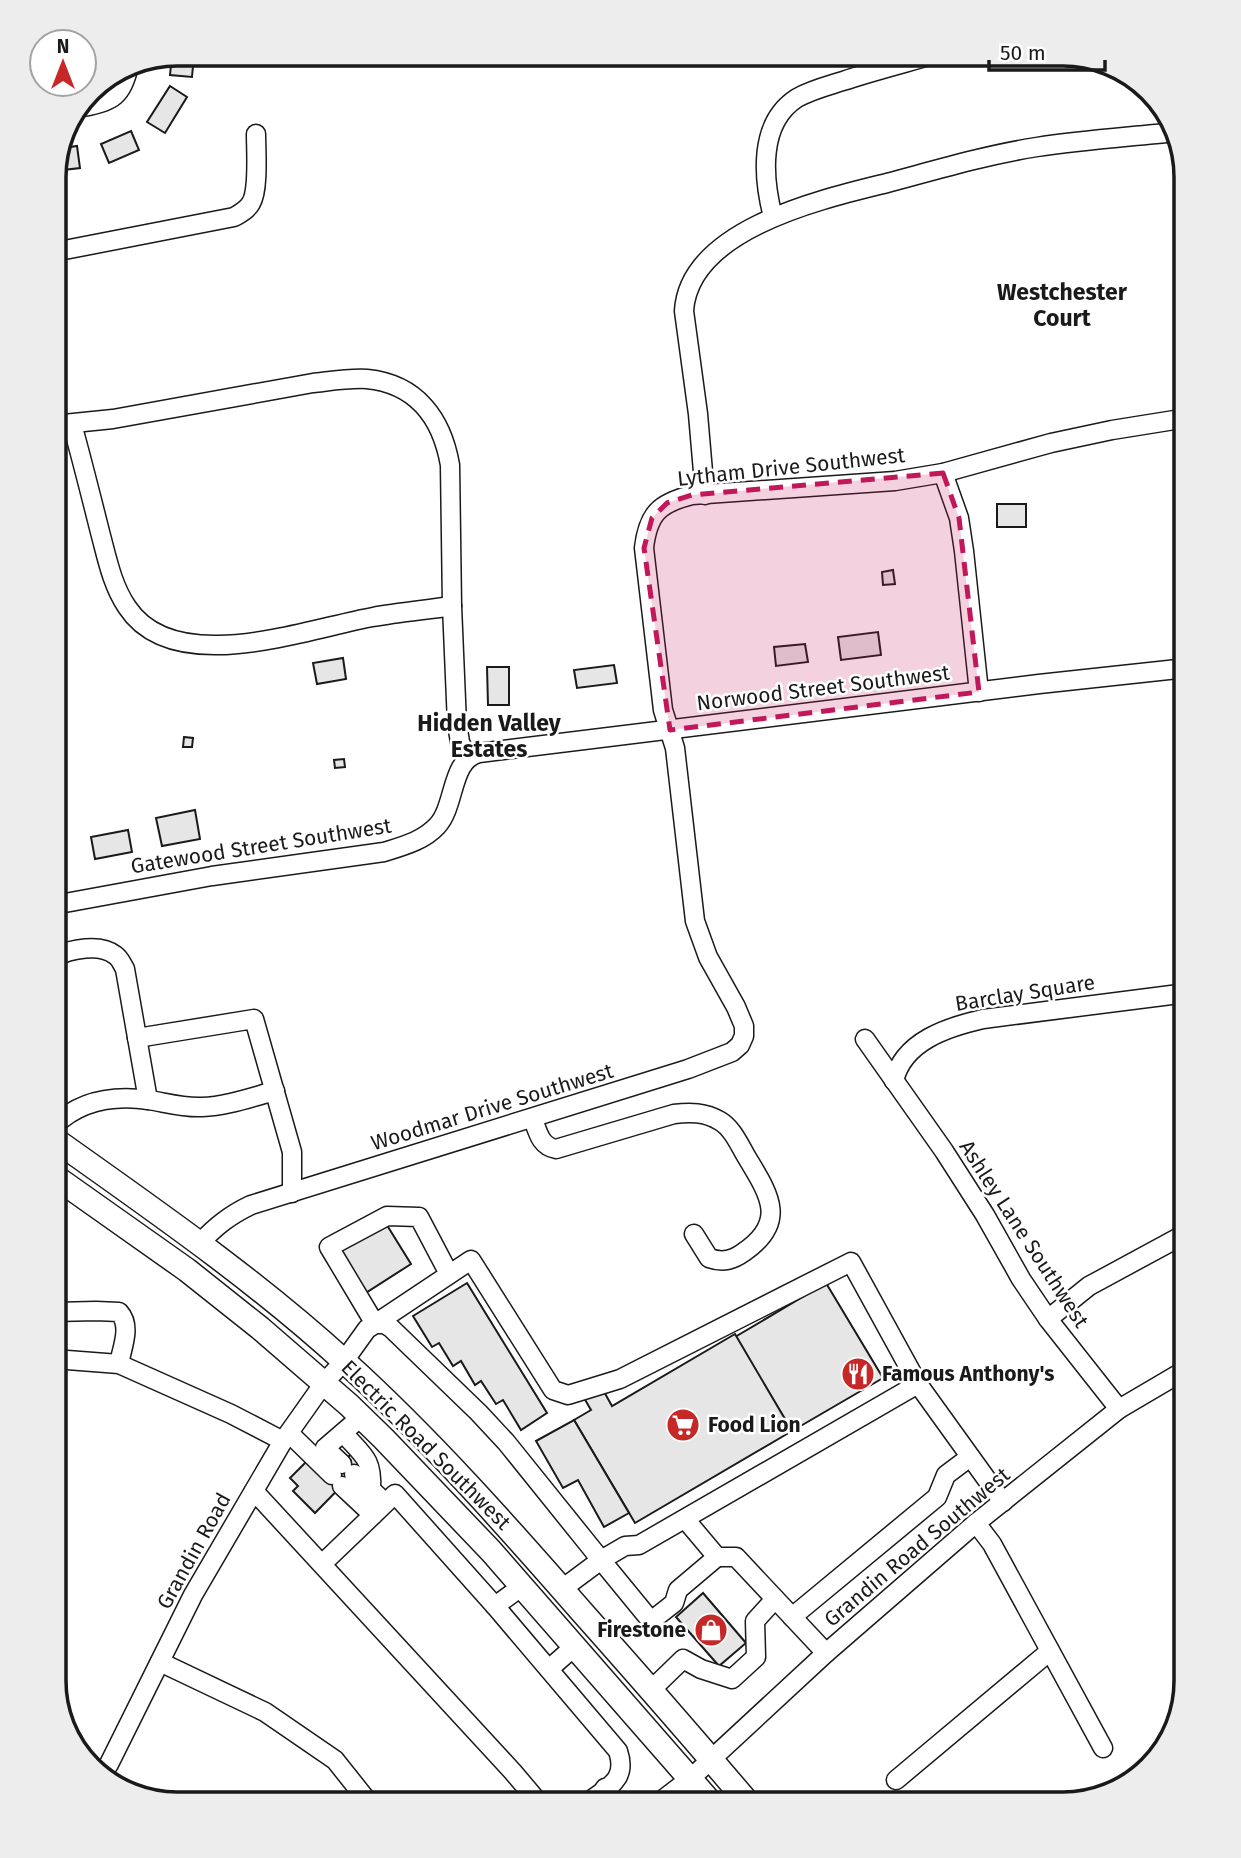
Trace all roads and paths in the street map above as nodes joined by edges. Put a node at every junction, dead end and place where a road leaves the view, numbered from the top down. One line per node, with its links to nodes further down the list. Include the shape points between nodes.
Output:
1 (891, 67): 6 (street, via 810,91 783,110 766,151 767,195)
2 (125, 80): 3 (street, via 116,96)
3 (94, 105)
4 (1165, 133): 6 (street, via 1037,147 975,160)
5 (256, 134): 7 (street, via 255,194 243,212)
6 (773, 217): 12 (street, via 712,256 699,269 685,297)
7 (67, 249)
8 (1174, 420): 11 (street, Lytham Drive Southwest, via 1051,443)
9 (67, 424): 13 (street, via 323,382 367,379 402,389 431,414 447,447)
10 (67, 436): 13 (street, via 113,580 138,621 170,640 244,644)
11 (943, 472): 12 (street, Lytham Drive Southwest, via 895,481); 15 (street, via 959,518)
12 (705, 495): 16 (street, Lytham Drive Southwest, via 667,503 646,532 652,621 663,710)
13 (452, 606): 17 (street, via 457,724)
14 (1174, 670): 15 (street, Norwood Street Southwest)
15 (979, 692): 16 (street, Norwood Street Southwest)
16 (670, 730): 17 (street, Norwood Street Southwest); 20 (street, Lytham Drive Southwest, via 695,921)
17 (467, 758): 18 (street, Gatewood Street Southwest, via 443,819 426,836 407,845)
18 (67, 903)
19 (66, 952): 22 (street, via 91,948 120,959)
20 (723, 984): 28 (street, Woodmar Drive Southwest, via 744,1026 740,1045 732,1052)
21 (1174, 995): 24 (street, Barclay Square, via 961,1024 918,1045 903,1059)
22 (137, 1038): 25 (street, via 254,1018); 26 (street)
23 (865, 1039): 24 (street, Ashley Lane Southwest)
24 (894, 1081): 37 (street, Ashley Lane Southwest, via 944,1150)
25 (275, 1091): 26 (street, via 200,1108); 31 (street, via 292,1152)
26 (148, 1100): 27 (street, via 106,1099)
27 (66, 1116)
28 (533, 1118): 31 (street, Woodmar Drive Southwest); 32 (street, via 543,1143 556,1150 674,1114 702,1113 725,1124 767,1191 771,1222 753,1246 724,1261 709,1258)
29 (66, 1148): 34 (main road, Electric Road Southwest)
30 (66, 1185): 43 (main road, Electric Road Southwest, via 187,1270)
31 (292, 1193): 34 (street, Woodmar Drive Southwest, via 233,1214)
32 (694, 1234)
33 (1174, 1240): 37 (street, via 1089,1286)
34 (200, 1243): 40 (main road, Electric Road Southwest)
35 (449, 1274): 38 (street, Grandin Road); 38 (street, via 419,1217 387,1216 329,1247); 44 (street, Grandin Road, via 471,1259 552,1390 568,1395 620,1379 852,1262)
36 (66, 1312): 41 (street, via 118,1312 124,1318)
37 (1048, 1319): 45 (street, Ashley Lane Southwest)
38 (375, 1324): 40 (street, Grandin Road); 60 (street, via 391,1328 479,1413)
39 (66, 1360): 41 (street)
40 (344, 1361): 43 (street, Grandin Road); 63 (main road, Electric Road Southwest, via 417,1430)
41 (118, 1364): 48 (street)
42 (1174, 1376): 45 (street, Grandin Road Southwest)
43 (324, 1384): 46 (main road, Electric Road Southwest); 48 (street, Grandin Road)
44 (918, 1384): 50 (street); 57 (street)
45 (1119, 1409): 55 (street, Grandin Road Southwest)
46 (361, 1417): 47 (street); 51 (main road, Electric Road Southwest)
47 (343, 1433): 49 (street); 53 (street, via 366,1458 372,1473)
48 (286, 1437): 49 (street); 54 (street, Grandin Road)
49 (320, 1453): 52 (street)
50 (970, 1457): 55 (street); 66 (street, via 946,1475 937,1497)
51 (416, 1471): 56 (street); 62 (main road, Electric Road Southwest)
52 (342, 1475): 53 (street); 56 (street)
53 (371, 1490): 56 (street)
54 (254, 1491): 61 (street); 70 (street, Grandin Road)
55 (1003, 1502): 58 (street, Grandin Road Southwest)
56 (384, 1504): 61 (street); 65 (street)
57 (685, 1519): 59 (street); 60 (street)
58 (976, 1523): 68 (street); 69 (street, Grandin Road Southwest)
59 (717, 1557): 60 (street, via 651,1621); 64 (street, via 736,1557)
60 (601, 1560): 63 (street)
61 (322, 1564): 80 (street)
62 (521, 1587): 65 (street); 67 (main road, Electric Road Southwest)
63 (562, 1589): 72 (main road, Electric Road Southwest)
64 (775, 1599): 66 (street); 72 (street, via 755,1621 756,1657 732,1679 683,1659)
65 (495, 1606): 71 (street)
66 (792, 1618): 69 (street)
67 (574, 1647): 71 (street); 76 (main road, Electric Road Southwest)
68 (1050, 1651): 73 (street); 77 (street)
69 (826, 1653): 74 (street, Grandin Road Southwest)
70 (160, 1662): 75 (street, Grandin Road); 79 (street, via 265,1712 335,1760)
71 (549, 1669): 78 (street, via 618,1751 623,1765 619,1778)
72 (651, 1690): 74 (main road, Electric Road Southwest)
73 (1102, 1748)
74 (711, 1760): 76 (street, Grandin Road Southwest); 85 (main road, Electric Road Southwest)
75 (107, 1766)
76 (691, 1778): 83 (street, Grandin Road Southwest); 84 (main road, Electric Road Southwest)
77 (896, 1780)
78 (605, 1788): 81 (street); 82 (street)
79 (358, 1791)
80 (529, 1791)
81 (601, 1791)
82 (608, 1791)
83 (673, 1792)
84 (702, 1792)
85 (738, 1792)

